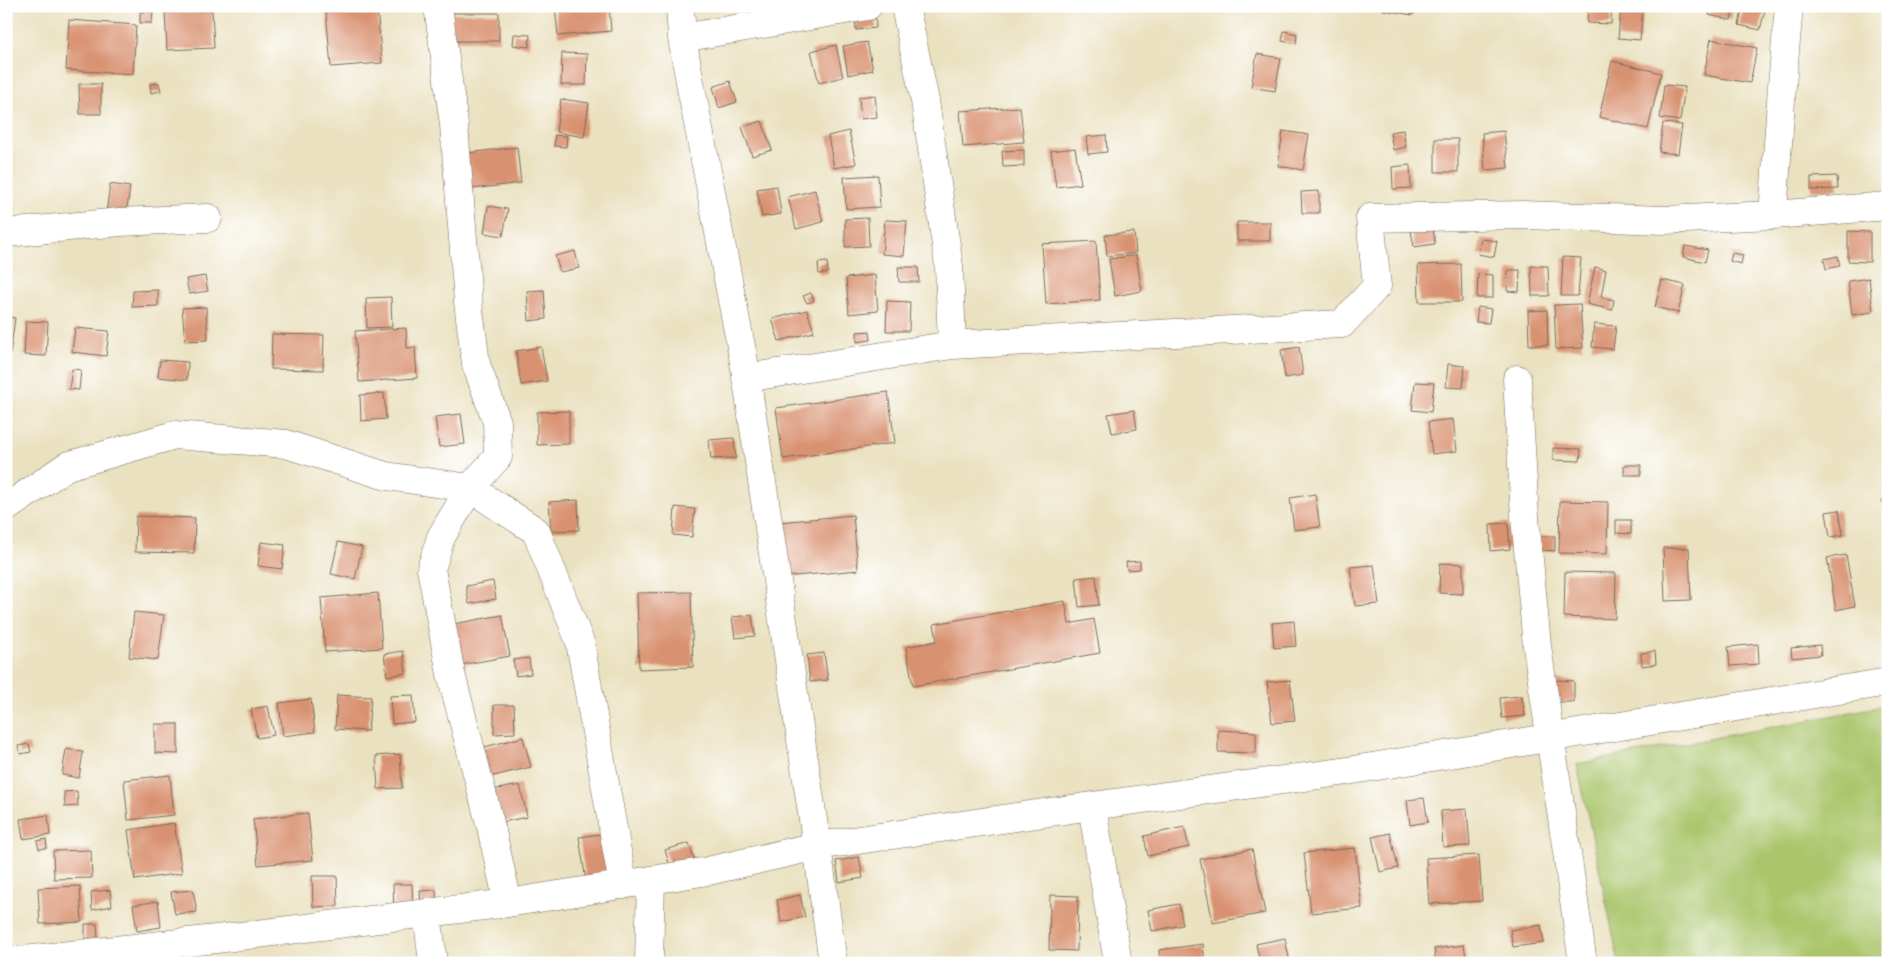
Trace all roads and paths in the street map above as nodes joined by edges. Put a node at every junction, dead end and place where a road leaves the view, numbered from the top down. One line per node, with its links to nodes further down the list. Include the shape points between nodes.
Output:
1 (438, 6): 14 (street, via 454,126 476,364 497,422 498,457)
2 (680, 6): 6 (street)
3 (868, 6): 6 (street)
4 (905, 6): 11 (street, via 925,101 949,266)
5 (1789, 6): 8 (street)
6 (682, 38): 12 (street)
7 (1888, 206): 8 (street)
8 (1773, 215): 11 (street, via 1664,220 1524,215 1370,218 1377,286 1342,324)
9 (208, 218): 10 (street, via 120,222)
10 (6, 233)
11 (952, 345): 12 (street)
12 (746, 378): 19 (street)
13 (1517, 379): 17 (street, via 1525,517)
14 (470, 488): 15 (street, via 386,476 286,444 175,435 67,466); 21 (street, via 536,531 580,642); 22 (street, via 441,536 431,569 451,674)
15 (6, 508)
16 (1888, 682): 17 (street)
17 (1549, 738): 18 (street, via 1341,772); 30 (street)
18 (1092, 806): 19 (street); 29 (street)
19 (817, 846): 20 (street, via 708,871); 28 (street)
20 (651, 880): 21 (street); 27 (street)
21 (623, 885): 22 (street)
22 (508, 903): 23 (street)
23 (426, 913): 24 (street); 26 (street)
24 (171, 954): 25 (street)
25 (6, 962)
26 (433, 963)
27 (649, 963)
28 (833, 963)
29 (1118, 963)
30 (1583, 963)

